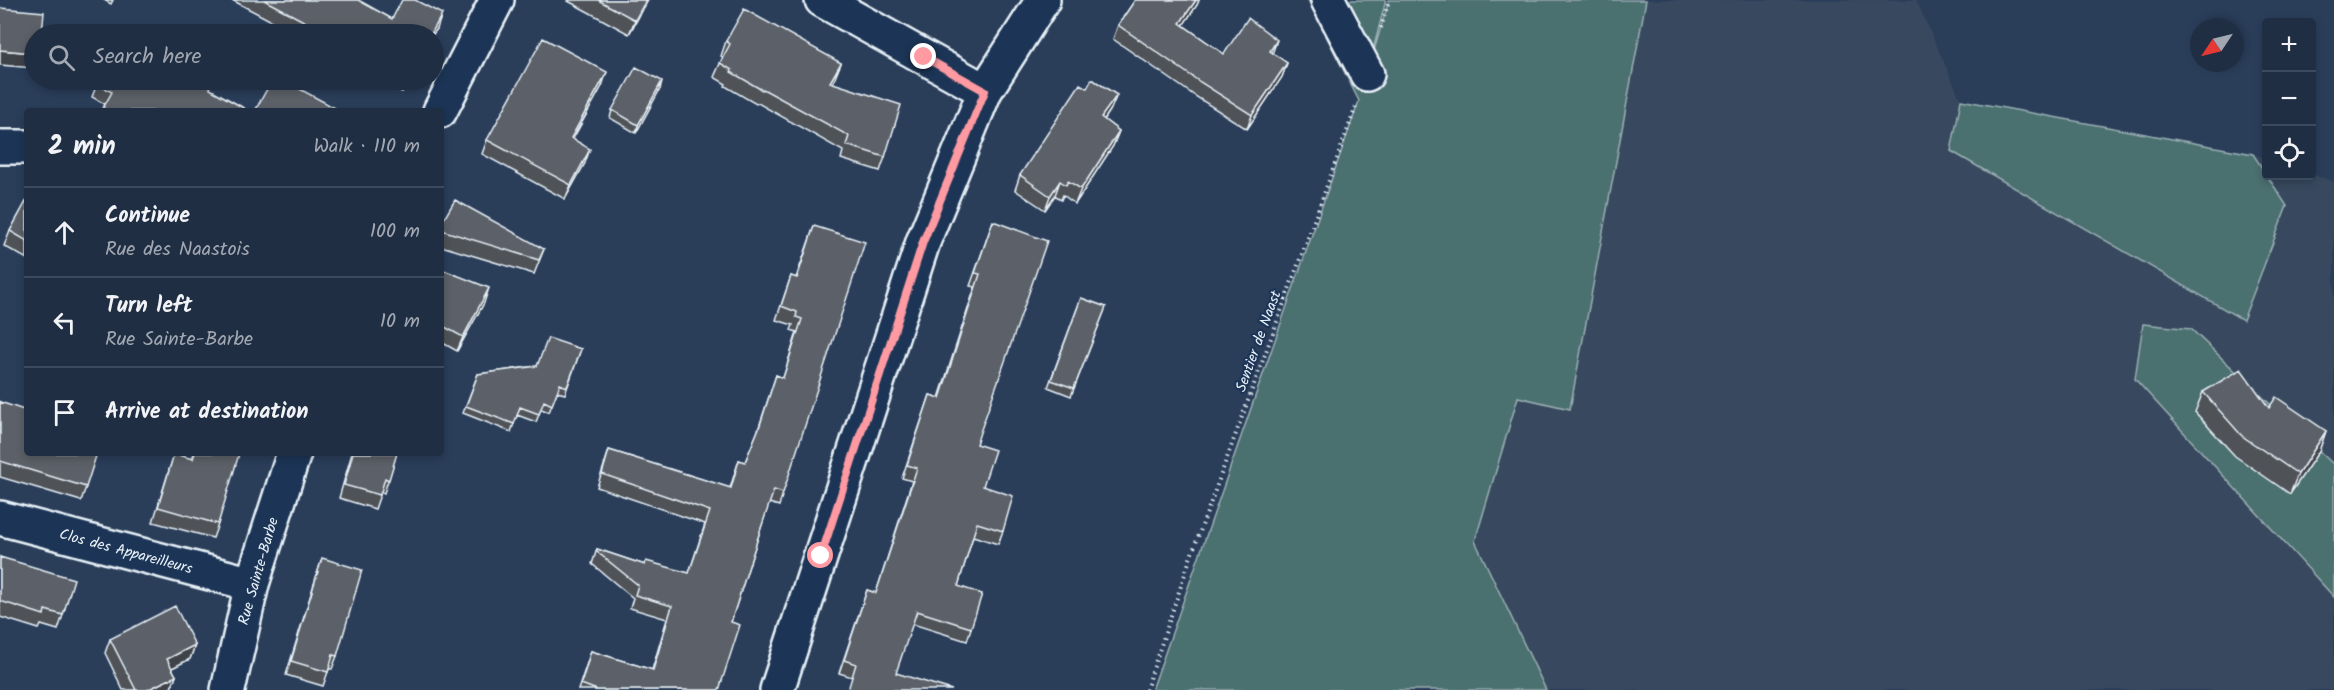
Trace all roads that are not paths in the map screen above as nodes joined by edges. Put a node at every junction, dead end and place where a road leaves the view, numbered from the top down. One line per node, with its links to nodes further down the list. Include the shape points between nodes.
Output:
1 (822, 0): 6 (street)
2 (1044, 0): 6 (street)
3 (1328, 0): 5 (street)
4 (491, 2): 7 (street)
5 (1367, 74)
6 (985, 91): 14 (street, via 923,242)
7 (441, 108)
8 (0, 147): 9 (street)
9 (24, 147)
10 (293, 456): 12 (street, Rue Sainte-Barbe)
11 (0, 518): 12 (street, Clos des Appareilleurs)
12 (252, 584): 13 (street, Rue Sainte-Barbe)
13 (228, 690)
14 (777, 690)

